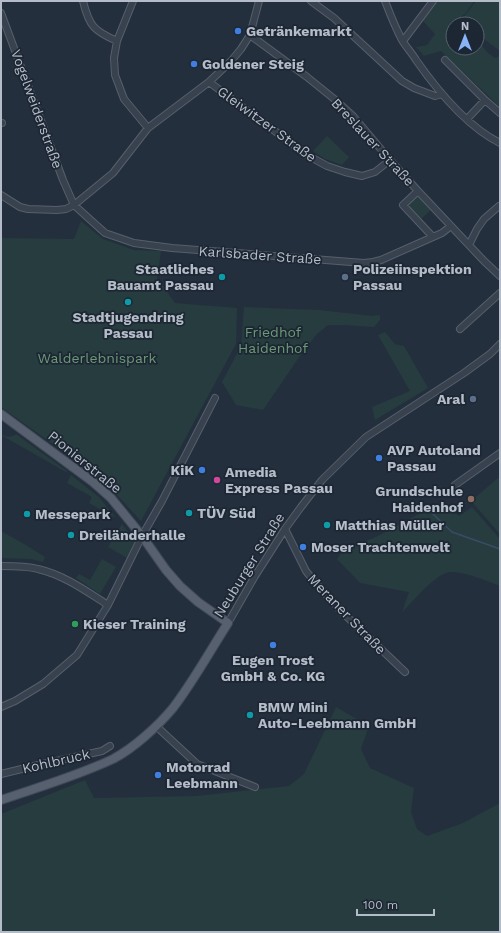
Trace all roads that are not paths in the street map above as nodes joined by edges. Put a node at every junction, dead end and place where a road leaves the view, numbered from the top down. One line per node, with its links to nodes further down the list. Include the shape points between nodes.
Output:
1 (83, 1): 10 (street, via 93,26)
2 (133, 1): 10 (street)
3 (259, 1): 8 (street)
4 (311, 1): 13 (street, via 334,18 402,81 434,96)
5 (385, 1): 9 (street)
6 (433, 1): 9 (street)
7 (1, 13): 22 (street, Vogelweiderstraße)
8 (250, 35): 12 (street, via 231,61); 19 (street, Breslauer Straße, via 333,98 353,116)
9 (403, 40): 13 (street)
10 (118, 41): 17 (street, via 114,58 117,81 124,99)
11 (445, 60): 14 (street)
12 (209, 82): 17 (street); 19 (street, Gleiwitzer Straße, via 308,155 327,166 362,176 375,172)
13 (442, 94): 16 (street)
14 (485, 100): 15 (street); 16 (street)
15 (500, 113)
16 (466, 119): 18 (street)
17 (148, 128): 22 (street, via 113,173)
18 (500, 143)
19 (390, 160): 20 (street, Breslauer Straße)
20 (418, 191): 24 (street, Breslauer Straße); 25 (street, Breslauer Straße, via 404,205)
21 (1, 195): 22 (street, via 28,209 57,210)
22 (74, 205): 25 (street, Karlsbader Straße, via 105,233 134,243 172,248 364,263 381,260)
23 (499, 206): 26 (street, via 484,219)
24 (451, 226): 25 (street, Karlsbader Straße, via 442,233); 26 (street, Breslauer Straße)
25 (432, 236)
26 (469, 245): 27 (street, Breslauer Straße)
27 (500, 276)
28 (500, 293): 29 (street)
29 (460, 328)
30 (500, 345): 35 (street, Neuburger Straße, via 464,373 366,437 322,480)
31 (215, 398): 36 (street)
32 (1, 414): 36 (main road, Pionierstraße, via 93,482 111,498)
33 (500, 453): 34 (street)
34 (455, 485)
35 (285, 529): 39 (street, Neuburger Straße); 40 (street, Meraner Straße, via 313,580 341,611)
36 (142, 536): 38 (street); 39 (main road, Pionierstraße, via 180,586)
37 (1, 566): 38 (street, via 47,571 68,580)
38 (108, 605): 41 (street, via 77,655 43,684)
39 (228, 623): 42 (main road, Neuburger Straße, via 173,708)
40 (405, 672)
41 (1, 707)
42 (156, 726): 45 (street, via 197,764); 46 (main road, Neuburger Straße, via 113,759)
43 (110, 746): 44 (street, Kohlbruck, via 102,751)
44 (1, 774)
45 (255, 786)
46 (1, 800)

